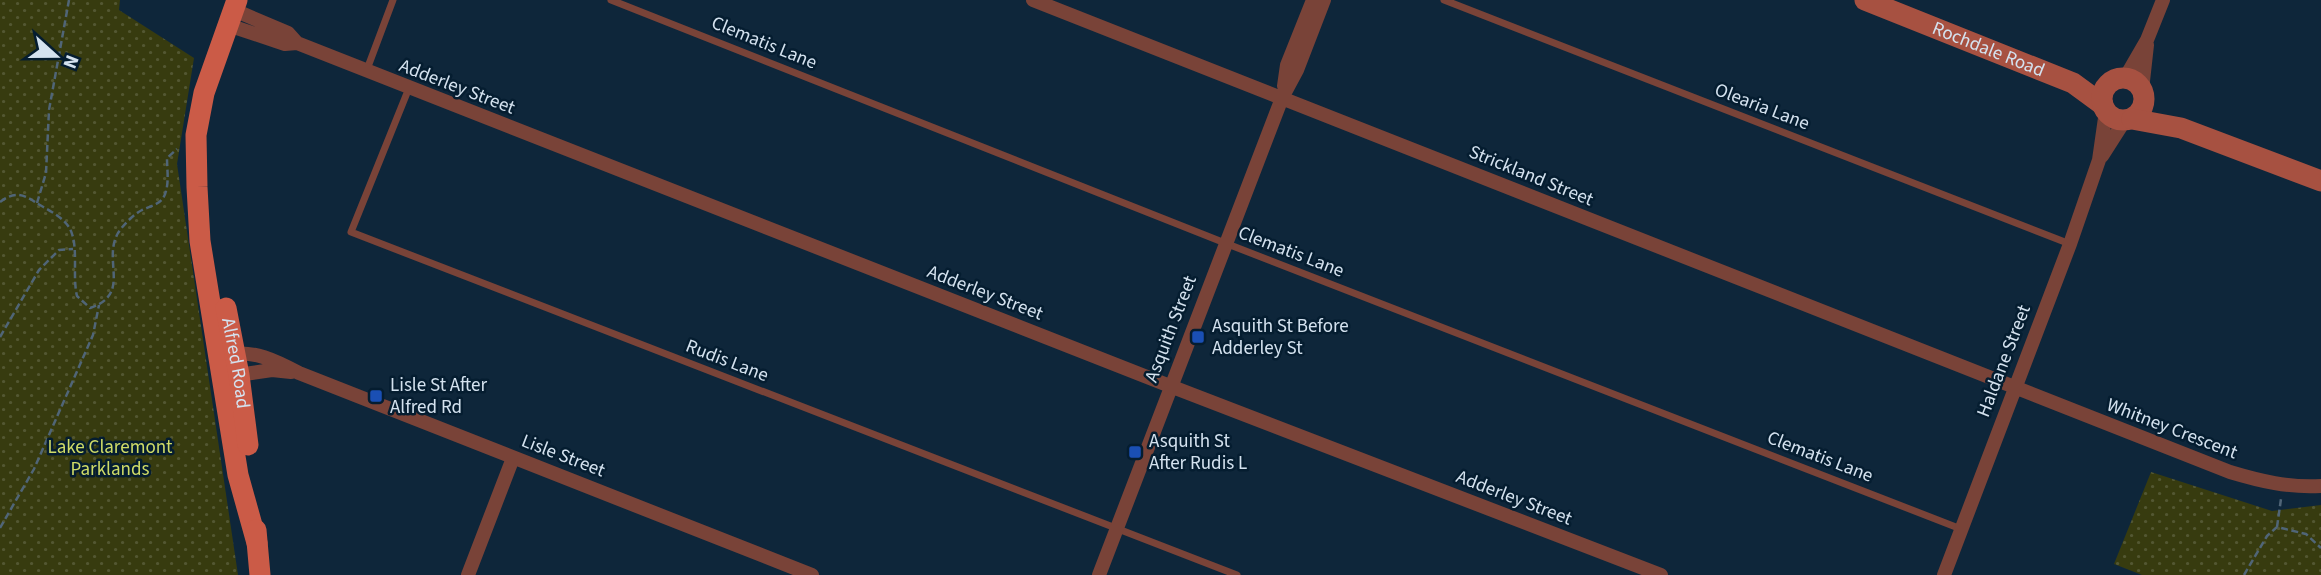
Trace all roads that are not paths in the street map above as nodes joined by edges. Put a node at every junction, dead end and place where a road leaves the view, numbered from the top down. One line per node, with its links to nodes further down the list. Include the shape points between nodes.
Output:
1 (393, 0): 10 (lane)
2 (611, 0): 16 (lane, Clematis Lane)
3 (1033, 0): 12 (street, Strickland Street)
4 (1312, 0): 12 (street, Asquith Street, via 1287,65)
5 (1325, 0): 12 (street, Asquith Street)
6 (1444, 0): 17 (lane, Olearia Lane)
7 (1865, 0): 13 (main road, Rochdale Road)
8 (2163, 0): 13 (street, Haldane Street)
9 (233, 12): 10 (street, Adderley Street, via 285,44 297,43); 18 (main road, Alfred Road, via 204,93 196,135 197,187 213,242)
10 (366, 72): 11 (street, Adderley Street)
11 (409, 88): 20 (street, Adderley Street); 24 (lane, Rudis Lane, via 351,232)
12 (1282, 98): 16 (street, Asquith Street); 21 (street, Strickland Street)
13 (2123, 101): 14 (street, Haldane Street); 14 (street, Haldane Street); 15 (main road)
14 (2099, 160): 17 (street, Haldane Street)
15 (2321, 181)
16 (1225, 243): 20 (street, Asquith Street); 25 (lane, Clematis Lane)
17 (2070, 244): 21 (street, Haldane Street)
18 (229, 365): 19 (street, Lisle Street); 19 (street, Lisle Street, via 252,354); 26 (main road, Alfred Road, via 252,474)
19 (299, 373): 22 (street, Lisle Street)
20 (1170, 386): 24 (street, Asquith Street); 31 (street, Adderley Street)
21 (2014, 388): 23 (street, Whitney Crescent, via 2230,472 2267,483); 25 (street, Haldane Street)
22 (513, 458): 27 (street); 28 (street, Lisle Street)
23 (2321, 486)
24 (1116, 528): 29 (street, Asquith Street); 30 (lane, Rudis Lane)
25 (1961, 529): 32 (street, Haldane Street)
26 (260, 575)
27 (468, 575)
28 (813, 575)
29 (1099, 575)
30 (1237, 575)
31 (1661, 575)
32 (1944, 575)

